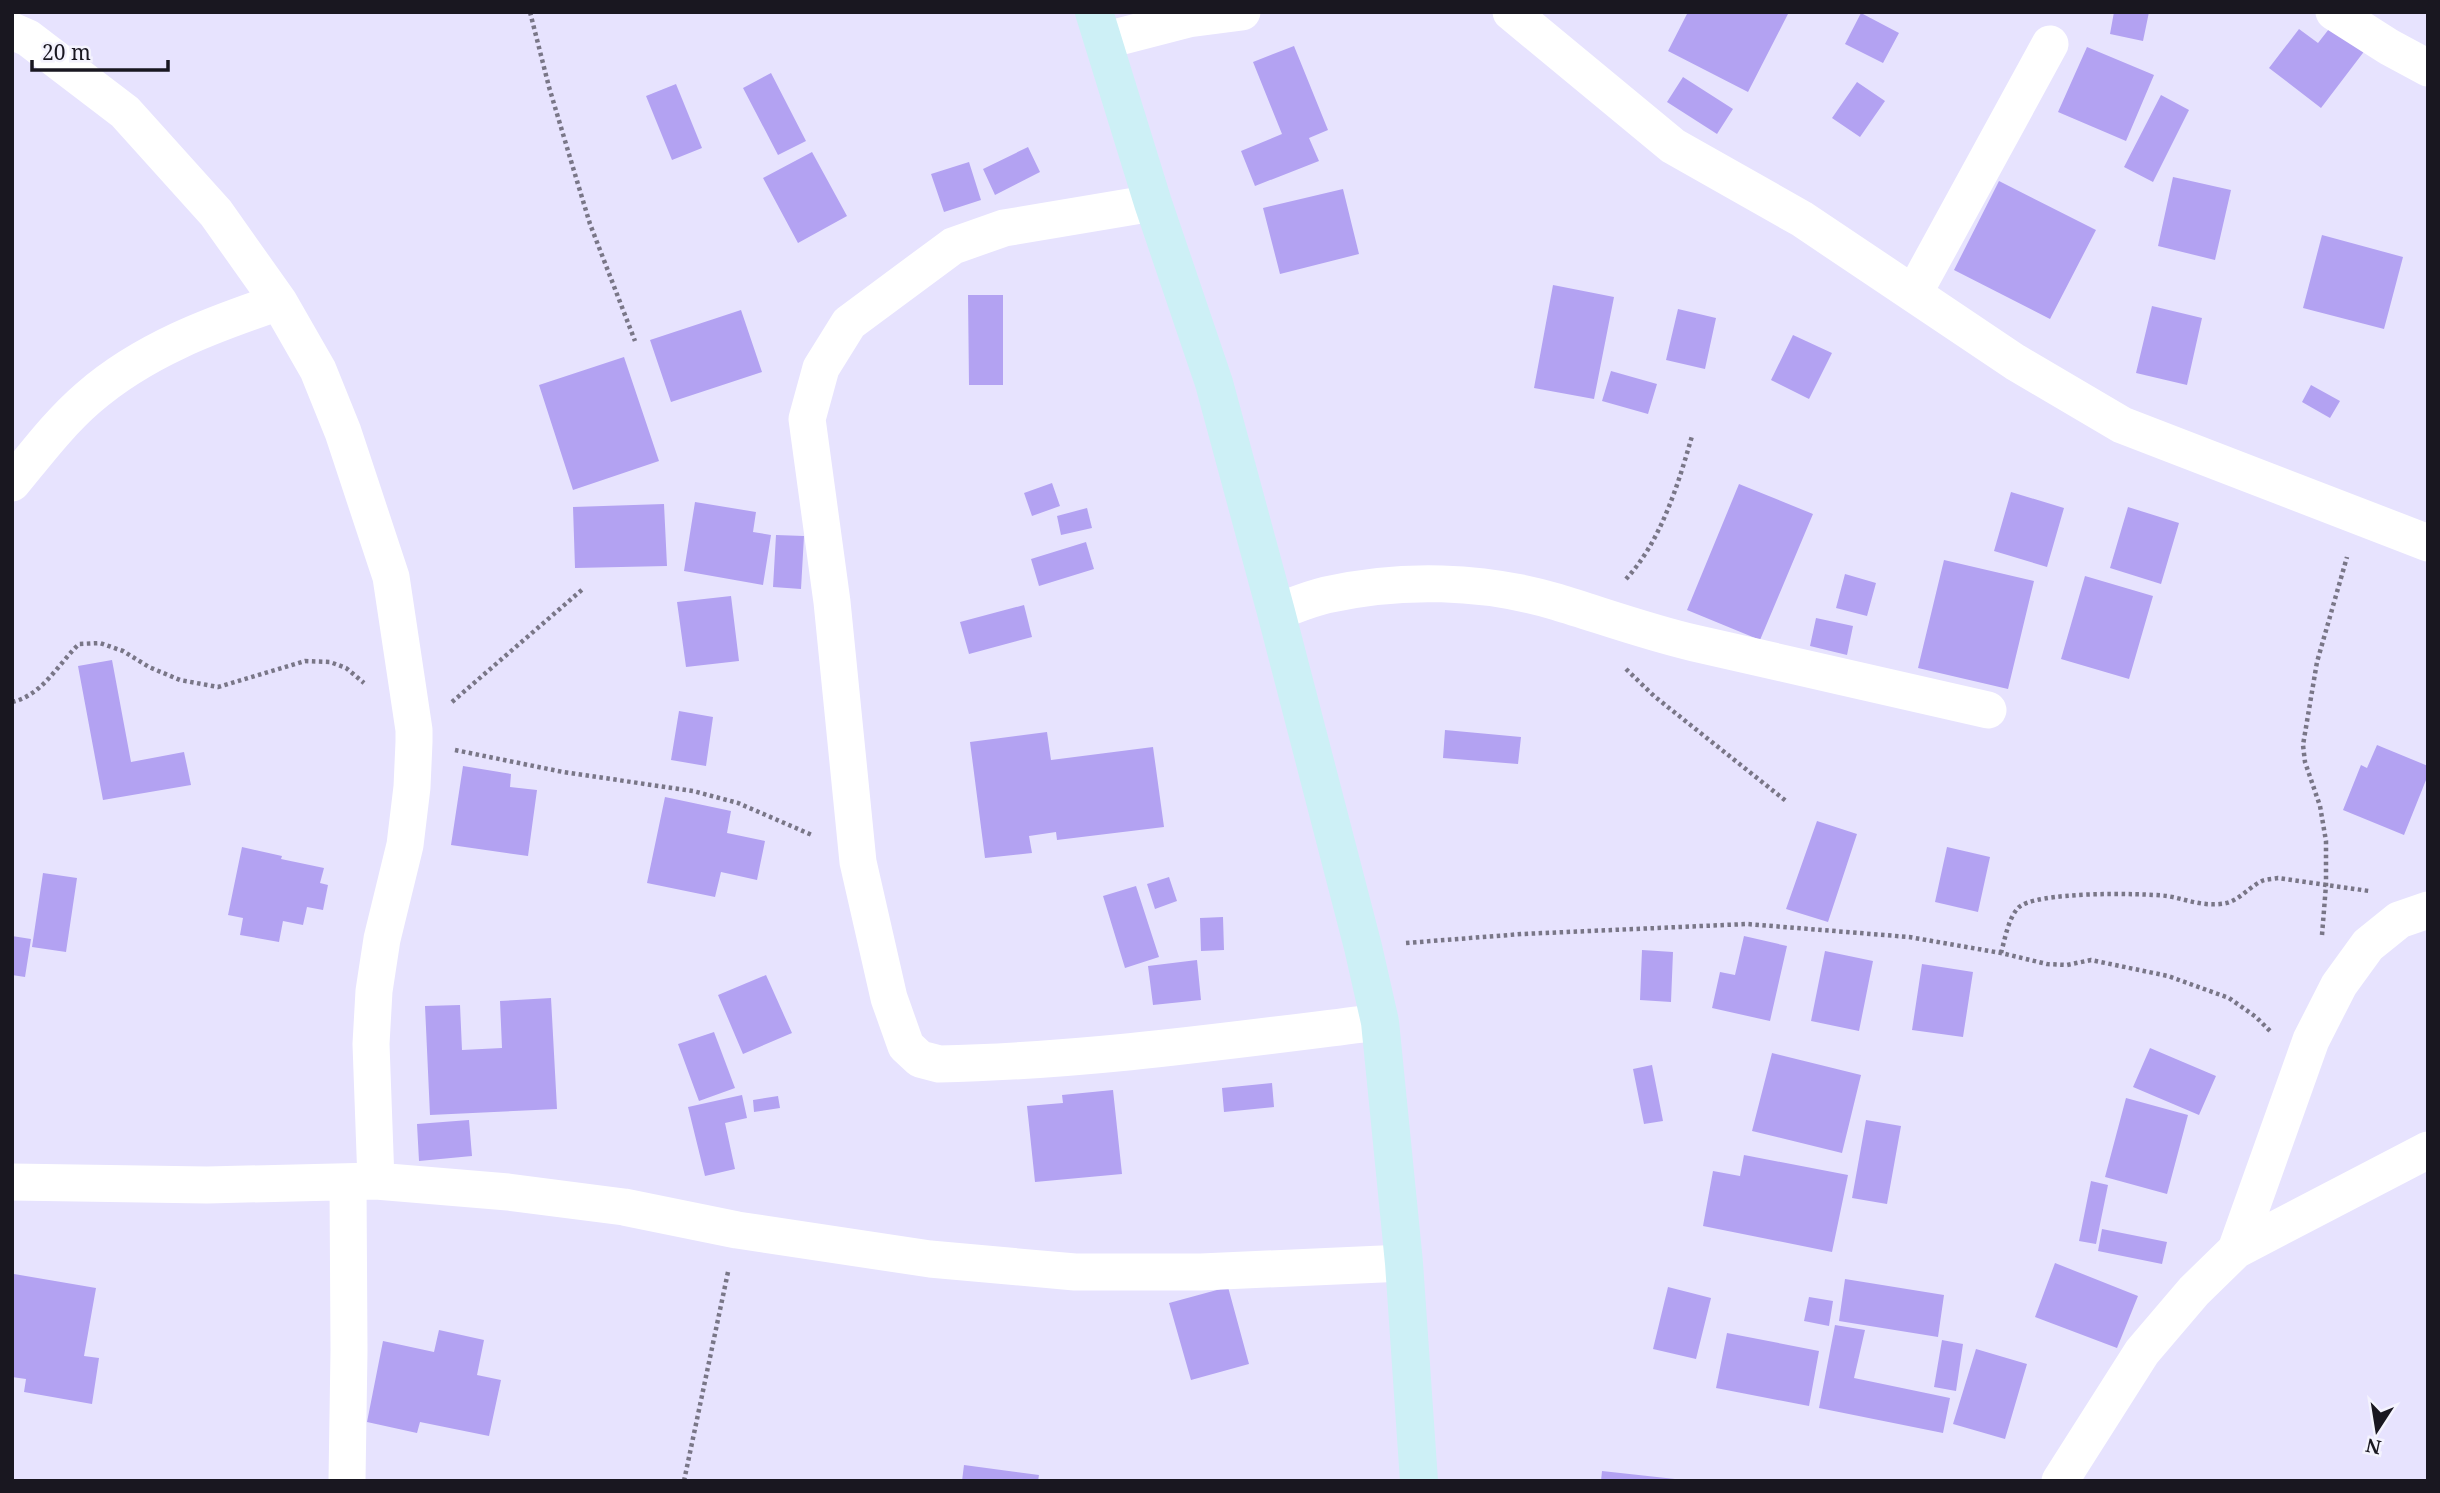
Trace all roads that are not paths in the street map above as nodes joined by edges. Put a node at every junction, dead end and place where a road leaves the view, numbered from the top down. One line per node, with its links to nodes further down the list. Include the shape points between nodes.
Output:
1 (1242, 12): 4 (street)
2 (1510, 12): 9 (street, via 1674,146 1802,219)
3 (2334, 12): 7 (street)
4 (1098, 26): 8 (street)
5 (12, 31): 10 (street, via 28,38 125,112 216,214)
6 (2050, 44): 9 (street)
7 (2428, 68)
8 (1153, 202): 13 (street, via 1214,383); 16 (street, via 1003,228 953,246 849,323 821,368 807,419 858,862 889,998 906,1046 920,1059 939,1064 1221,1042)
9 (1914, 293): 12 (street, via 2015,362 2122,425)
10 (279, 302): 11 (street, via 162,347 125,370 88,398); 19 (street, via 318,370 370,510 391,578 414,736 405,845 374,991)
11 (12, 483)
12 (2428, 543)
13 (1276, 612): 14 (street, via 1370,587 1438,584 1490,589 1556,602 1692,642); 16 (street)
14 (1988, 710)
15 (2428, 911): 20 (street, via 2399,920 2368,945 2339,985 2302,1063)
16 (1380, 1022): 21 (street)
17 (2428, 1150): 20 (street)
18 (12, 1182): 19 (street)
19 (362, 1182): 21 (street, via 508,1192 930,1259 1074,1272); 22 (street, via 349,1350)
20 (2236, 1250): 24 (street, via 2142,1352)
21 (1404, 1263): 23 (street)
22 (346, 1481)
23 (1419, 1481)
24 (2060, 1481)

